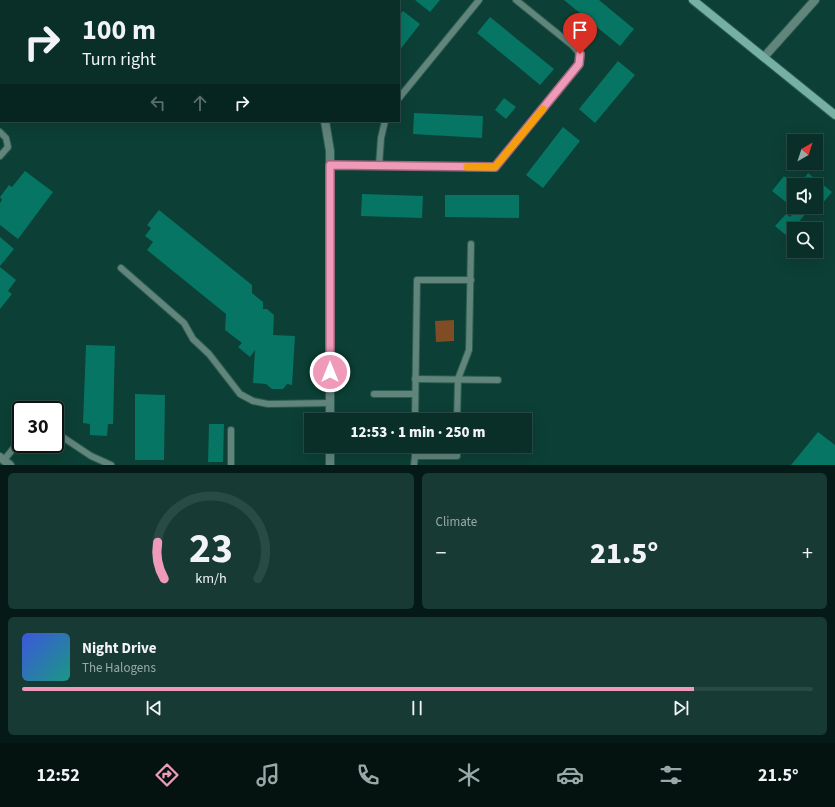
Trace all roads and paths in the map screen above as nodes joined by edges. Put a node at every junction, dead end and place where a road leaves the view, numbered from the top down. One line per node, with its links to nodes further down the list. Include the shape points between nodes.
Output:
1 (479, 0): 6 (lane)
2 (516, 0): 13 (lane, via 573,46 580,54 579,64 495,167)
3 (693, 0): 5 (main road)
4 (815, 0): 5 (street)
5 (764, 57): 7 (main road)
6 (400, 97)
7 (835, 115)
8 (325, 122): 12 (street)
9 (385, 122): 13 (lane)
10 (0, 132): 11 (lane, via 6,138 8,147)
11 (0, 156)
12 (330, 165): 13 (lane); 22 (street)
13 (379, 166)
14 (471, 244): 16 (lane)
15 (121, 268): 22 (lane, via 184,323 193,339 209,354 240,394 253,401 268,404)
16 (471, 280): 17 (lane, via 417,280); 18 (lane, via 469,350)
17 (416, 379): 18 (lane); 21 (lane)
18 (458, 379): 19 (lane); 25 (lane)
19 (498, 380)
20 (374, 394): 21 (lane)
21 (415, 394): 24 (lane)
22 (330, 403): 23 (street)
23 (330, 413)
24 (415, 413)
25 (457, 413)
26 (231, 430): 35 (lane)
27 (64, 438): 34 (lane, via 91,456)
28 (12, 451): 33 (lane)
29 (330, 453): 36 (street)
30 (414, 453): 32 (lane)
31 (457, 453): 32 (lane, via 457,456)
32 (414, 456): 37 (lane)
33 (5, 461)
34 (111, 465)
35 (231, 465)
36 (330, 465)
37 (414, 465)

